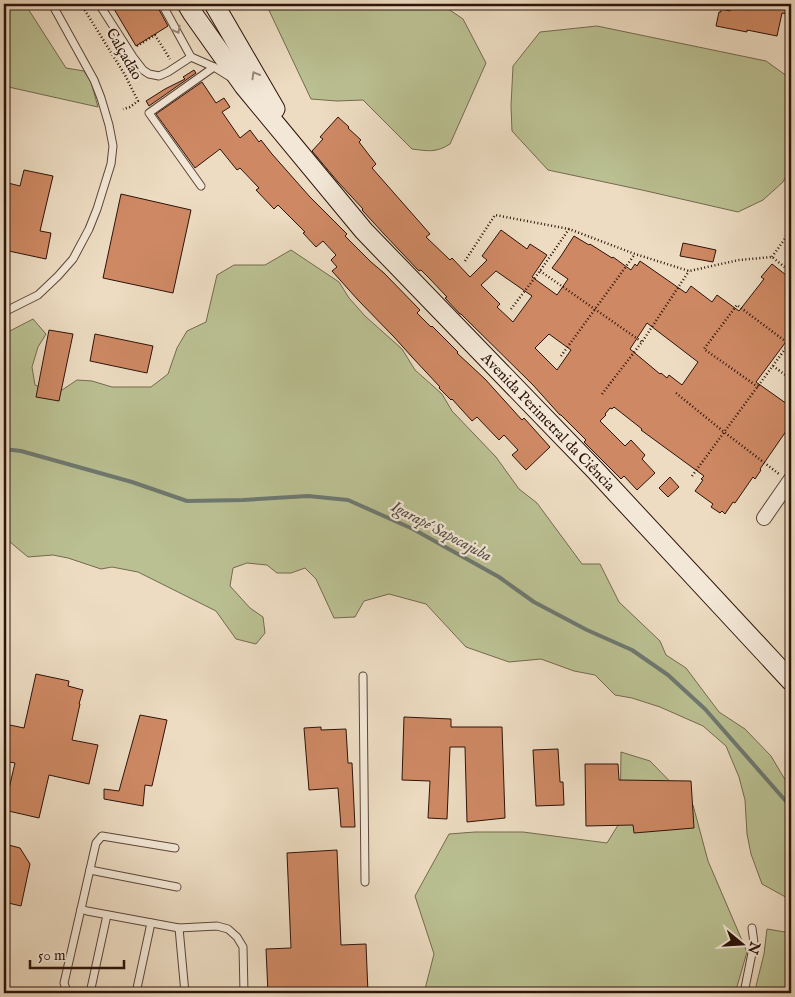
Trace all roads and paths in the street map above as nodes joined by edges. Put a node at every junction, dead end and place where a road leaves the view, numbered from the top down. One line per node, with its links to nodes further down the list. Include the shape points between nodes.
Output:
1 (52, 4): 23 (lane, via 101,98 113,146 111,164 89,230 74,259 38,295)
2 (81, 4): 10 (path, Calçadão, via 126,75 138,101)
3 (99, 4): 7 (lane, via 132,57 148,74 159,76)
4 (162, 4): 7 (lane, one-way to 7)
5 (187, 4): 9 (main road, Avenida Perimetral da Ciência)
6 (214, 4): 11 (main road, Avenida Perimetral da Ciência, one-way to 6)
7 (191, 57): 8 (lane)
8 (214, 67): 9 (lane); 12 (lane, via 149,112)
9 (244, 86): 11 (main road, Avenida Perimetral da Ciência)
10 (123, 109)
11 (306, 162): 37 (main road, Avenida Perimetral da Ciência, via 364,232 588,462)
12 (201, 186)
13 (569, 229): 15 (path); 17 (path, via 495,215); 18 (path)
14 (791, 230): 16 (path)
15 (635, 254): 19 (path); 21 (path)
16 (772, 257): 19 (path, via 739,260); 20 (path)
17 (465, 260)
18 (540, 271): 21 (path); 22 (path)
19 (689, 271): 24 (path)
20 (791, 272)
21 (595, 309): 24 (path); 26 (path)
22 (511, 310)
23 (4, 312)
24 (642, 342): 31 (path)
25 (790, 343): 27 (path); 29 (path, via 737,305 704,349)
26 (561, 356)
27 (772, 366): 28 (path); 29 (path)
28 (791, 378)
29 (758, 387): 32 (path)
30 (676, 393): 32 (path)
31 (602, 394)
32 (724, 432): 33 (path); 34 (path)
33 (692, 476)
34 (790, 481): 35 (street)
35 (764, 518)
36 (363, 676): 40 (lane)
37 (791, 682)
38 (175, 848): 39 (lane, via 102,836 96,843)
39 (90, 870): 41 (lane); 42 (lane)
40 (365, 882)
41 (177, 887)
42 (81, 909): 43 (lane); 47 (lane, via 64,983)
43 (107, 915): 44 (lane); 48 (lane)
44 (152, 923): 45 (lane); 49 (lane)
45 (179, 928): 50 (lane); 51 (lane, via 217,926 238,937 242,947)
46 (752, 928): 52 (lane, via 754,944)
47 (68, 993)
48 (90, 993)
49 (136, 993)
50 (185, 993)
51 (244, 993)
52 (744, 993)

